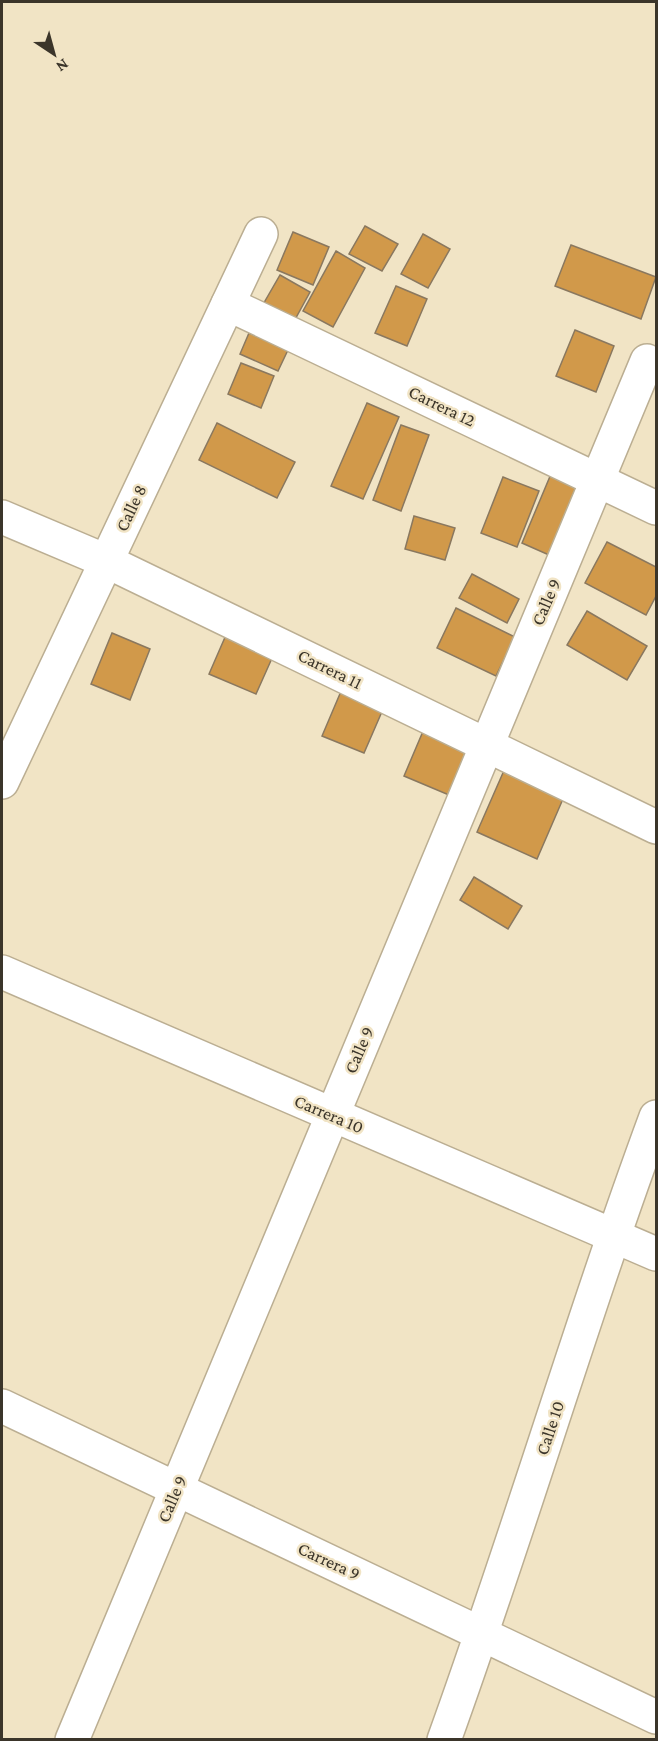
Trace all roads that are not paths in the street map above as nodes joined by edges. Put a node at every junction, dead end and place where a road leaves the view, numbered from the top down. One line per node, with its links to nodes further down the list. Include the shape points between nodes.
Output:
1 (261, 234): 2 (street, Calle 8)
2 (228, 304): 4 (street, Carrera 12); 7 (street, Calle 8)
3 (647, 361): 4 (street, Calle 9)
4 (597, 480): 5 (street, Carrera 12); 8 (street, Calle 9)
5 (657, 508)
6 (2, 517): 7 (street, Carrera 11)
7 (106, 561): 8 (street, Carrera 11); 9 (street, Calle 8)
8 (487, 745): 10 (street, Carrera 11); 12 (street, Calle 9)
9 (2, 782)
10 (657, 827)
11 (2, 972): 12 (street, Carrera 10)
12 (332, 1115): 14 (street, Carrera 10); 17 (street, Calle 9)
13 (657, 1117): 14 (street, Calle 10)
14 (613, 1235): 15 (street, Carrera 10); 18 (street, Calle 10)
15 (657, 1254)
16 (2, 1406): 17 (street, Carrera 9)
17 (176, 1489): 18 (street, Carrera 9); 20 (street, Calle 9)
18 (482, 1634): 19 (street, Carrera 9); 21 (street, Calle 10)
19 (657, 1717)
20 (72, 1740)
21 (444, 1740)

